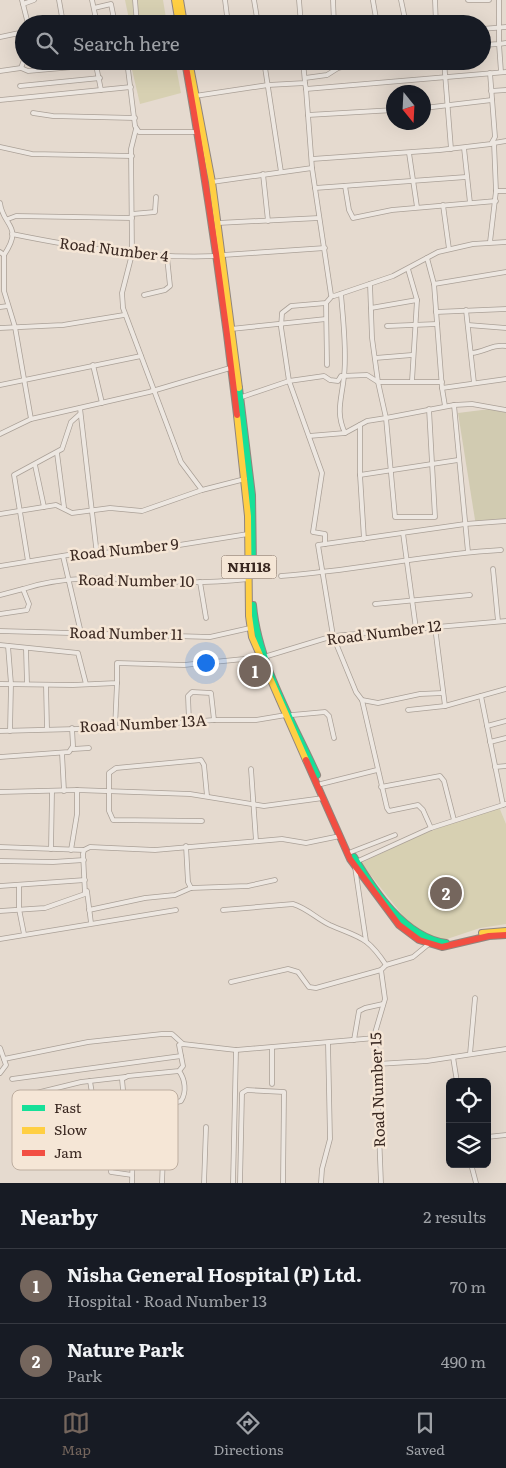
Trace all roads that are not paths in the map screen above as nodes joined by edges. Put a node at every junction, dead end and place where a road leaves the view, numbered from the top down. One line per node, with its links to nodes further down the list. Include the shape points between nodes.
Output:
1 (34, 0): 18 (street)
2 (58, 0): 21 (street)
3 (92, 0): 19 (street)
4 (135, 0): 24 (street)
5 (175, 0): 25 (highway)
6 (180, 0): 26 (highway)
7 (225, 0): 27 (street)
8 (254, 0): 28 (street)
9 (299, 0): 29 (street)
10 (333, 0): 30 (street)
11 (373, 0): 12 (street); 31 (street)
12 (380, 0)
13 (401, 0): 32 (street)
14 (435, 0): 33 (street)
15 (468, 0): 16 (street)
16 (489, 0)
17 (499, 0): 36 (street)
18 (23, 2): 20 (street)
19 (94, 8): 22 (street); 23 (street, via 111,4)
20 (26, 15)
21 (60, 15)
22 (95, 15)
23 (113, 15)
24 (136, 15)
25 (178, 15)
26 (182, 15)
27 (227, 15)
28 (256, 15)
29 (300, 15)
30 (334, 15)
31 (376, 15)
32 (404, 15)
33 (436, 15)
34 (506, 27): 36 (street)
35 (491, 28): 36 (street)
36 (499, 28): 41 (street)
37 (15, 34): 38 (street)
38 (0, 37)
39 (506, 43): 41 (street)
40 (491, 44): 41 (street)
41 (499, 44): 52 (street)
42 (15, 69): 51 (street)
43 (98, 70): 56 (street)
44 (128, 70): 60 (street)
45 (187, 70): 65 (highway, NH118)
46 (190, 70): 65 (highway, NH118)
47 (266, 70): 58 (street)
48 (304, 70): 57 (street)
49 (334, 70): 57 (street)
50 (445, 70): 55 (street)
51 (0, 71)
52 (501, 72): 53 (street); 54 (street)
53 (506, 72)
54 (490, 73): 55 (street); 64 (street)
55 (445, 77): 61 (street); 68 (street)
56 (100, 78): 59 (street); 62 (street)
57 (305, 81): 58 (street); 61 (street)
58 (268, 85): 65 (street); 85 (street)
59 (20, 86)
60 (131, 87): 62 (street); 73 (street)
61 (306, 89): 72 (street)
62 (101, 90): 66 (street)
63 (506, 90): 64 (street)
64 (491, 91): 67 (street)
65 (193, 96): 75 (highway, NH118); 89 (highway, NH118)
66 (0, 100)
67 (492, 100): 68 (street); 77 (street)
68 (448, 105): 69 (street); 80 (street)
69 (431, 107)
70 (386, 110): 72 (street)
71 (33, 113): 73 (street)
72 (308, 115): 83 (street)
73 (134, 118): 74 (street)
74 (136, 129): 75 (street, via 143,134); 82 (street)
75 (198, 132): 112 (highway, NH118)
76 (506, 142): 77 (street)
77 (494, 143): 79 (street); 92 (street)
78 (0, 147): 82 (street, via 32,154)
79 (464, 148): 80 (street); 87 (street)
80 (451, 149): 81 (street)
81 (409, 153): 83 (street); 88 (street)
82 (132, 156): 100 (street)
83 (312, 159): 84 (street)
84 (312, 168): 85 (street); 91 (street)
85 (280, 172): 86 (street)
86 (263, 174): 89 (street); 103 (street)
87 (466, 177): 88 (street); 97 (street)
88 (413, 181): 90 (street); 99 (street)
89 (212, 182): 104 (highway, NH118)
90 (345, 186): 91 (street); 99 (street, via 348,210 353,218)
91 (315, 188): 101 (street)
92 (496, 191): 93 (street); 95 (street)
93 (506, 191)
94 (156, 197): 100 (street, via 156,212)
95 (496, 201): 97 (street); 106 (street)
96 (0, 202): 102 (street, via 1,210)
97 (470, 203): 98 (street)
98 (443, 205): 99 (street); 109 (street)
99 (417, 208)
100 (132, 216): 102 (street, via 16,216); 111 (street)
101 (319, 218): 103 (street); 108 (street)
102 (8, 219): 105 (street)
103 (268, 221): 104 (street)
104 (218, 223): 112 (highway, NH118)
105 (12, 234): 110 (street, via 10,245); 111 (street, Road Number 4)
106 (490, 242): 107 (street); 109 (street)
107 (506, 242)
108 (325, 248): 112 (street, Road Number 4); 122 (street)
109 (449, 249): 114 (street)
110 (2, 253): 119 (street)
111 (132, 254): 113 (street, Road Number 4); 131 (street, via 122,293)
112 (220, 256): 113 (street, Road Number 4); 141 (highway, NH118); 149 (highway, NH118)
113 (167, 257): 121 (street, via 170,286)
114 (427, 258): 115 (street); 118 (street)
115 (408, 270): 117 (street); 123 (street)
116 (506, 272): 118 (street)
117 (370, 284): 120 (street); 127 (street)
118 (434, 284): 130 (street)
119 (2, 286): 125 (street)
120 (341, 294): 122 (street); 150 (street)
121 (144, 295)
122 (332, 296): 124 (street)
123 (417, 300): 127 (street); 136 (street)
124 (326, 303): 132 (street); 133 (street, via 286,308)
125 (8, 306): 126 (street); 137 (street)
126 (0, 307)
127 (371, 308): 146 (street)
128 (506, 309): 129 (street)
129 (466, 310): 130 (street); 135 (street)
130 (436, 312): 134 (street)
131 (124, 315): 137 (street, via 64,325); 145 (street)
132 (326, 319): 133 (street); 148 (street)
133 (281, 322): 141 (street); 153 (street)
134 (437, 324): 136 (street); 156 (street)
135 (468, 324): 140 (street); 143 (street)
136 (415, 325): 138 (street); 144 (street)
137 (15, 326): 139 (street); 152 (street)
138 (387, 326)
139 (0, 328)
140 (506, 328)
141 (231, 329): 161 (highway, NH118)
142 (506, 346): 143 (street, via 493,345 483,352)
143 (471, 353): 157 (street)
144 (412, 355): 146 (street); 154 (street)
145 (141, 356): 147 (street); 160 (street)
146 (375, 358): 155 (street)
147 (93, 365): 152 (street); 162 (street)
148 (327, 365)
149 (230, 368): 160 (street); 161 (highway, NH118)
150 (344, 376): 153 (street, via 338,381 324,376); 155 (street, via 367,376); 172 (street, via 338,408)
151 (506, 378): 157 (street)
152 (24, 381): 158 (street); 170 (street)
153 (289, 381): 161 (street); 174 (street)
154 (412, 381): 155 (street); 156 (street)
155 (378, 382): 169 (street)
156 (442, 382): 159 (street)
157 (474, 383): 159 (street)
158 (0, 385)
159 (442, 388): 164 (street)
160 (154, 391): 162 (street); 182 (street, via 181,462)
161 (237, 398): 181 (highway, NH118); 225 (highway, NH118, via 253,509 255,630)
162 (102, 403): 165 (street)
163 (454, 405): 164 (street); 167 (street, via 472,404); 176 (street)
164 (445, 406): 166 (street)
165 (80, 408): 168 (street); 170 (street)
166 (429, 409): 169 (street); 177 (street)
167 (506, 410)
168 (80, 414): 175 (street, via 71,422 65,444); 185 (street)
169 (386, 418): 171 (street); 179 (street)
170 (31, 419): 173 (street)
171 (360, 425): 172 (street); 180 (street)
172 (345, 433): 174 (street)
173 (0, 434)
174 (309, 436): 193 (street, via 322,473 313,532 325,534)
175 (56, 453): 178 (street); 184 (street)
176 (458, 460): 177 (street); 189 (street)
177 (432, 464): 179 (street); 179 (street, via 436,516 395,517)
178 (35, 465): 183 (street); 186 (street, via 14,475)
179 (391, 470): 180 (street)
180 (360, 475): 192 (street)
181 (245, 479): 182 (street); 191 (highway, NH118)
182 (202, 490): 185 (street, via 142,511)
183 (44, 507): 184 (street, via 56,505); 186 (street)
184 (64, 508): 185 (street, via 72,513)
185 (90, 510): 196 (street)
186 (18, 511): 187 (street); 198 (street)
187 (0, 514)
188 (506, 521): 189 (street)
189 (464, 524): 190 (street); 195 (street)
190 (403, 533): 192 (street); 199 (street)
191 (248, 534): 196 (street, Road Number 9); 205 (highway, NH118)
192 (364, 539): 193 (street)
193 (325, 544): 202 (street, via 318,546)
194 (501, 550): 195 (street)
195 (468, 552): 199 (street)
196 (97, 555): 197 (street, Road Number 9)
197 (63, 556): 198 (street, Road Number 9); 204 (street)
198 (28, 561): 200 (street, Road Number 9)
199 (407, 561): 202 (street); 210 (street)
200 (0, 566)
201 (494, 569): 214 (street)
202 (322, 573): 203 (street); 221 (street)
203 (281, 576)
204 (68, 579): 206 (street, Road Number 10, via 99,577); 207 (street, Road Number 10); 220 (street)
205 (249, 579): 206 (street, Road Number 10); 217 (highway, NH118)
206 (200, 582): 213 (street)
207 (24, 589): 208 (street, Road Number 10); 212 (street, via 29,604 27,610)
208 (0, 595)
209 (470, 595): 210 (street)
210 (412, 602): 211 (street); 218 (street)
211 (376, 604)
212 (0, 614)
213 (206, 618)
214 (498, 621): 215 (street, Road Number 12); 216 (street, Road Number 12)
215 (506, 621)
216 (435, 627): 218 (street, Road Number 12); 233 (street)
217 (250, 628): 220 (street, Road Number 11, via 210,637); 225 (highway, NH118)
218 (416, 628): 221 (street, Road Number 12)
219 (0, 631): 220 (street, Road Number 11)
220 (81, 633)
221 (333, 636): 225 (street, Road Number 12); 235 (street)
222 (0, 645): 223 (street)
223 (8, 646): 224 (street); 228 (street)
224 (26, 649): 229 (street); 230 (street, via 78,653)
225 (262, 657): 226 (street, Road Number 12, via 184,664 117,663); 238 (highway, NH118)
226 (117, 683): 230 (street); 244 (street)
227 (0, 684): 228 (street)
228 (11, 684): 229 (street); 247 (street)
229 (27, 684): 231 (street)
230 (86, 684): 231 (street)
231 (46, 685): 245 (street)
232 (506, 690): 234 (street)
233 (443, 692): 235 (street, via 378,703); 236 (street)
234 (481, 696): 236 (street); 242 (street)
235 (362, 700): 258 (street)
236 (445, 706): 237 (street)
237 (408, 710)
238 (289, 715): 239 (street, Road Number 13A, via 256,720); 248 (street, Road Number 13A, via 325,712); 259 (highway, NH118); 267 (highway, NH118)
239 (214, 720): 240 (street, Road Number 13A); 240 (street, via 211,694 192,692 188,696)
240 (190, 721): 244 (street, Road Number 13A)
241 (506, 721): 242 (street)
242 (487, 726): 250 (street)
243 (72, 728): 244 (street, Road Number 13A); 245 (street, Road Number 13A); 252 (street)
244 (115, 728)
245 (47, 729): 247 (street, Road Number 13A)
246 (0, 731): 247 (street, Road Number 13A)
247 (10, 731)
248 (334, 738)
249 (506, 738): 250 (street)
250 (490, 742): 256 (street)
251 (89, 748): 252 (street)
252 (73, 749): 253 (street)
253 (62, 753): 254 (street); 263 (street)
254 (0, 757)
255 (506, 766): 256 (street)
256 (495, 767): 269 (street)
257 (251, 769): 268 (street)
258 (377, 770): 259 (street); 260 (street)
259 (321, 784): 281 (highway, NH118)
260 (381, 787): 270 (street, via 440,776); 272 (street, via 389,811 418,805)
261 (77, 790): 263 (street); 264 (street); 279 (street)
262 (52, 791): 263 (street); 265 (street); 278 (street)
263 (64, 791)
264 (110, 791): 266 (street); 266 (street, via 109,773 113,769 198,760 204,764); 271 (street, via 109,811 113,820)
265 (0, 792)
266 (207, 796): 268 (street)
267 (323, 798): 268 (street, via 275,805); 274 (highway, NH118)
268 (253, 804): 275 (street)
269 (505, 804): 270 (street)
270 (454, 820): 272 (street)
271 (202, 821)
272 (431, 828): 284 (street)
273 (395, 835): 281 (street)
274 (340, 836): 275 (street, via 306,843 282,839); 284 (highway, NH118)
275 (256, 841): 276 (street)
276 (186, 846): 280 (street, via 155,850 90,847); 289 (street)
277 (0, 847): 278 (street)
278 (51, 849): 279 (street)
279 (71, 850): 280 (street)
280 (84, 850): 282 (street)
281 (351, 852): 284 (highway, NH118)
282 (84, 860): 283 (street); 285 (street)
283 (0, 861)
284 (356, 864): 301 (street); 302 (highway, NH118, via 399,925 419,940)
285 (85, 880): 287 (street); 290 (street)
286 (274, 880): 289 (street, via 248,886)
287 (19, 885): 288 (street); 291 (street)
288 (0, 886)
289 (191, 888): 292 (street, via 175,895)
290 (87, 891): 291 (street, via 50,907); 292 (street)
291 (19, 910): 295 (street); 298 (street)
292 (89, 910): 296 (street)
293 (176, 910): 296 (street)
294 (223, 910): 301 (street, via 293,904)
295 (0, 911)
296 (91, 923): 298 (street)
297 (506, 931): 302 (highway)
298 (24, 934): 300 (street)
299 (506, 935): 302 (highway, via 442,947)
300 (0, 939)
301 (366, 941): 303 (street)
302 (430, 943): 303 (street, via 413,957)
303 (386, 965): 304 (street)
304 (380, 970): 305 (street, via 316,988 309,987 298,972 288,969); 307 (street, Road Number 15)
305 (231, 982)
306 (475, 998): 316 (street)
307 (383, 1004): 308 (street, Road Number 15); 309 (street, via 359,1011)
308 (375, 1038): 309 (street); 320 (street, Road Number 15)
309 (354, 1040): 310 (street)
310 (328, 1042): 312 (street); 346 (street, via 330,1139)
311 (183, 1044): 314 (street); 317 (street, via 179,1045); 319 (street, via 172,1034 162,1034 88,1042)
312 (272, 1048): 314 (street); 327 (street)
313 (506, 1049): 316 (street)
314 (236, 1050): 343 (street)
315 (0, 1051): 319 (street)
316 (470, 1054): 318 (street)
317 (181, 1056): 321 (street, via 183,1066); 324 (street)
318 (453, 1057): 320 (street); 325 (street)
319 (4, 1058): 322 (street, via 6,1069)
320 (377, 1064): 347 (street, Road Number 15)
321 (179, 1071): 323 (street); 331 (street, via 184,1081 184,1098)
322 (0, 1073)
323 (125, 1077): 326 (street); 330 (street, via 121,1081)
324 (12, 1078)
325 (456, 1078)
326 (90, 1081): 328 (street); 329 (street)
327 (272, 1084)
328 (51, 1090)
329 (91, 1090)
330 (122, 1090)
331 (178, 1102)
332 (206, 1127): 342 (street)
333 (506, 1134): 334 (street)
334 (491, 1136)
335 (472, 1168): 348 (street)
336 (111, 1170): 339 (street)
337 (132, 1170): 339 (street)
338 (162, 1170): 341 (street)
339 (132, 1175): 340 (street)
340 (132, 1183)
341 (162, 1183)
342 (204, 1183)
343 (233, 1183)
344 (240, 1183): 345 (street, via 242,1093 247,1090 284,1092)
345 (283, 1183)
346 (321, 1183)
347 (381, 1183)
348 (476, 1183)

